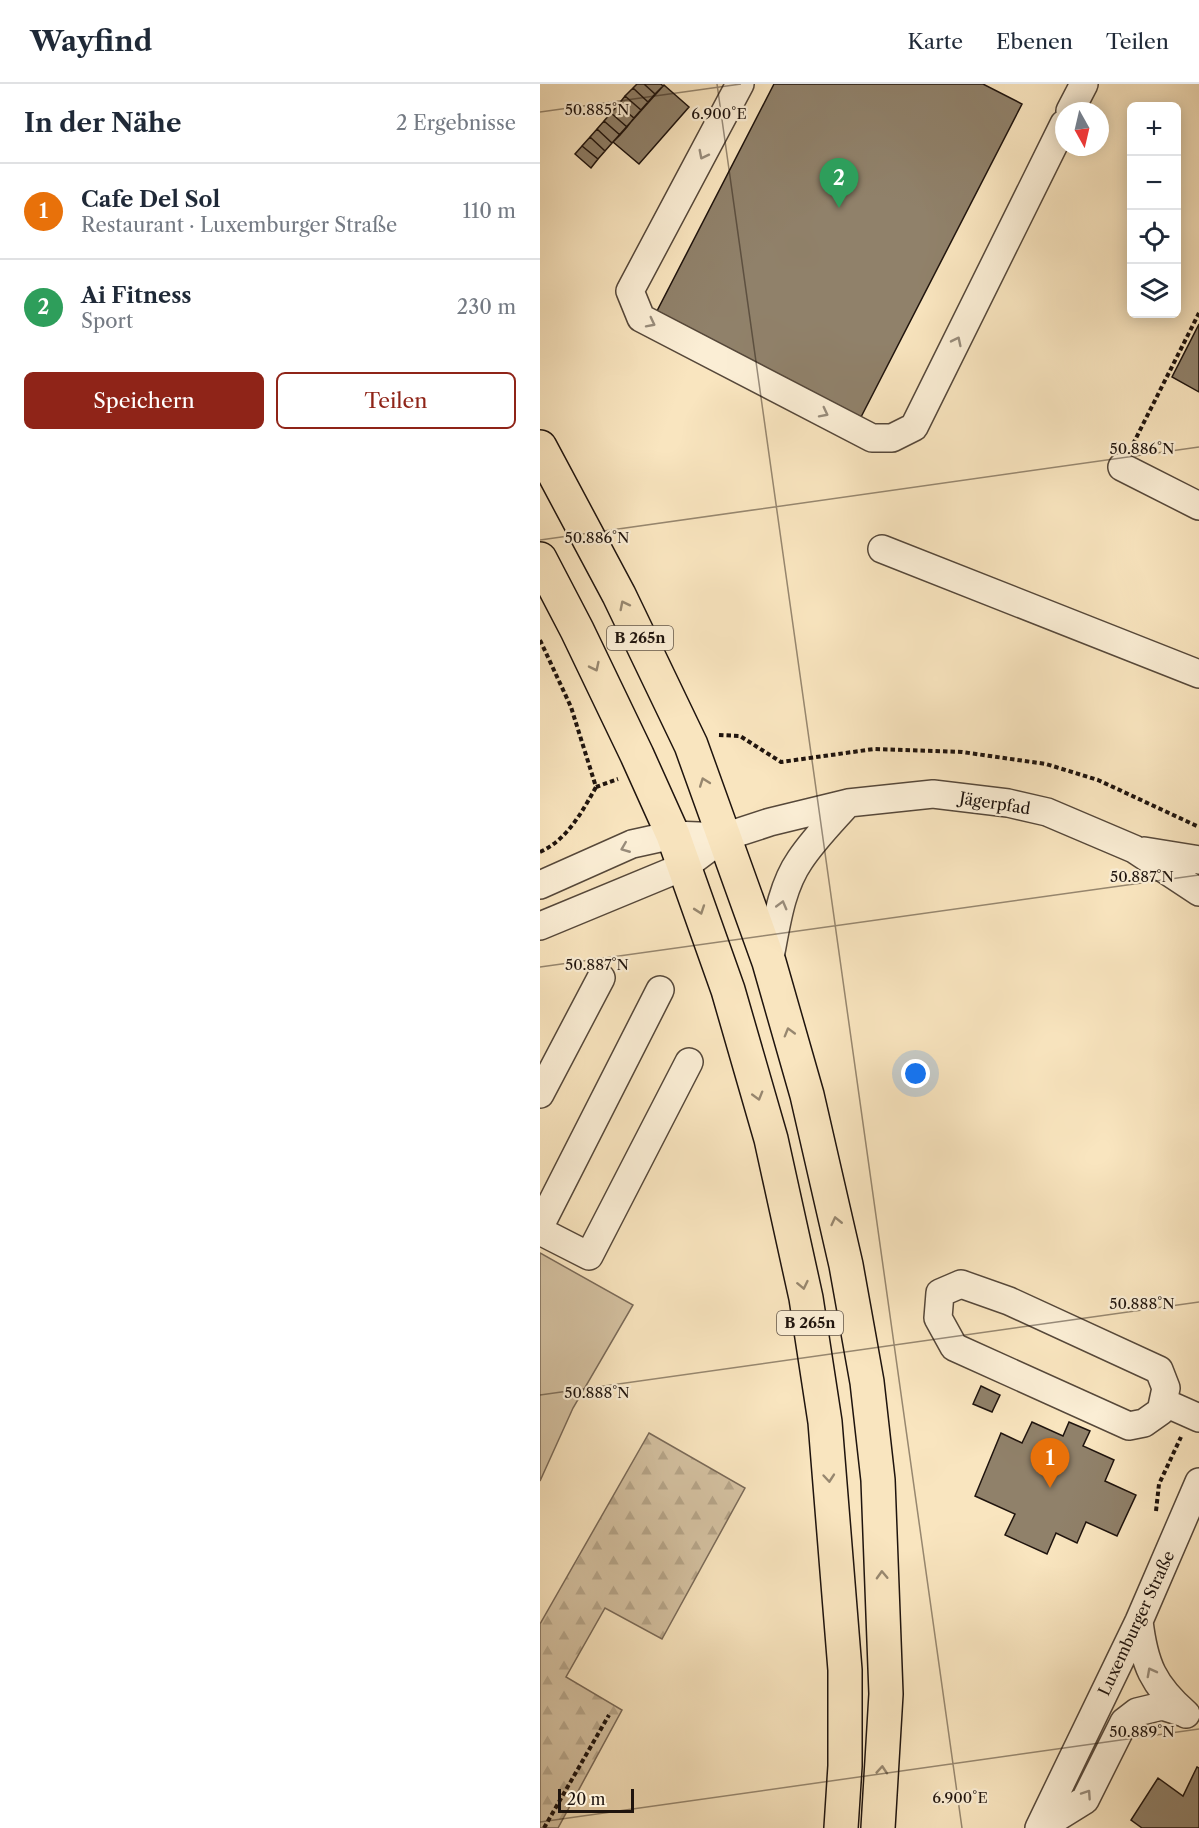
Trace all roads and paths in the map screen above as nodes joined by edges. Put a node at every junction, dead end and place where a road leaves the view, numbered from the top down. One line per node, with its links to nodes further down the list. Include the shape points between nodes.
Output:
1 (740, 84): 4 (street, one-way to 4, via 630,291 641,318 872,438 892,438 914,427)
2 (1084, 84): 3 (street)
3 (1075, 102)
4 (1055, 142)
5 (1199, 313): 7 (path)
6 (540, 447): 13 (main road, B 265n, one-way to 6, via 624,605)
7 (1122, 467): 8 (street)
8 (1199, 506)
9 (882, 549): 12 (street)
10 (540, 559): 14 (main road, B 265n, one-way to 14)
11 (540, 640): 15 (path, via 571,707)
12 (1199, 674)
13 (691, 745): 17 (path, via 721,734 740,736 782,762 874,749 962,752 1046,764 1098,780); 19 (main road, B 265n, one-way to 13)
14 (643, 768): 15 (path); 18 (main road, B 265n)
15 (596, 788): 21 (path, via 564,836)
16 (848, 803): 19 (street, Jägerpfad); 20 (street, Jägerpfad, via 933,794 1008,803 1047,812); 27 (street, one-way to 16, via 781,907 799,861)
17 (1199, 827)
18 (673, 835): 19 (street); 23 (main road, B 265n); 24 (street, one-way to 24, via 632,844)
19 (724, 837): 23 (street); 27 (main road, B 265n)
20 (1134, 849): 22 (street); 25 (street)
21 (540, 852)
22 (1199, 860)
23 (685, 866): 26 (street); 42 (main road, B 265n, one-way to 42, via 728,990 771,1139 806,1298 825,1422 844,1670)
24 (540, 885)
25 (1198, 891)
26 (540, 926)
27 (769, 962): 43 (main road, B 265n, one-way to 27, via 886,1694 878,1480 867,1382 846,1265 807,1095)
28 (601, 978): 31 (street)
29 (660, 990): 32 (street)
30 (689, 1062): 33 (street, via 589,1256)
31 (540, 1094)
32 (540, 1226)
33 (540, 1231)
34 (1163, 1402): 34 (street, via 1161,1411 1129,1426 954,1347 938,1318 940,1293 961,1284 1009,1301 1159,1370 1166,1388); 35 (street)
35 (1195, 1416): 37 (path, via 1159,1485)
36 (1199, 1482): 38 (street, Luxemburger Straße)
37 (1155, 1517)
38 (1139, 1621): 40 (street, one-way to 38, via 1148,1668); 44 (street, Luxemburger Straße)
39 (609, 1715): 41 (path)
40 (1191, 1718): 44 (street, one-way to 40, via 1086,1800 1124,1722 1137,1712 1162,1706)
41 (544, 1828)
42 (841, 1828)
43 (878, 1828)
44 (1040, 1828)

